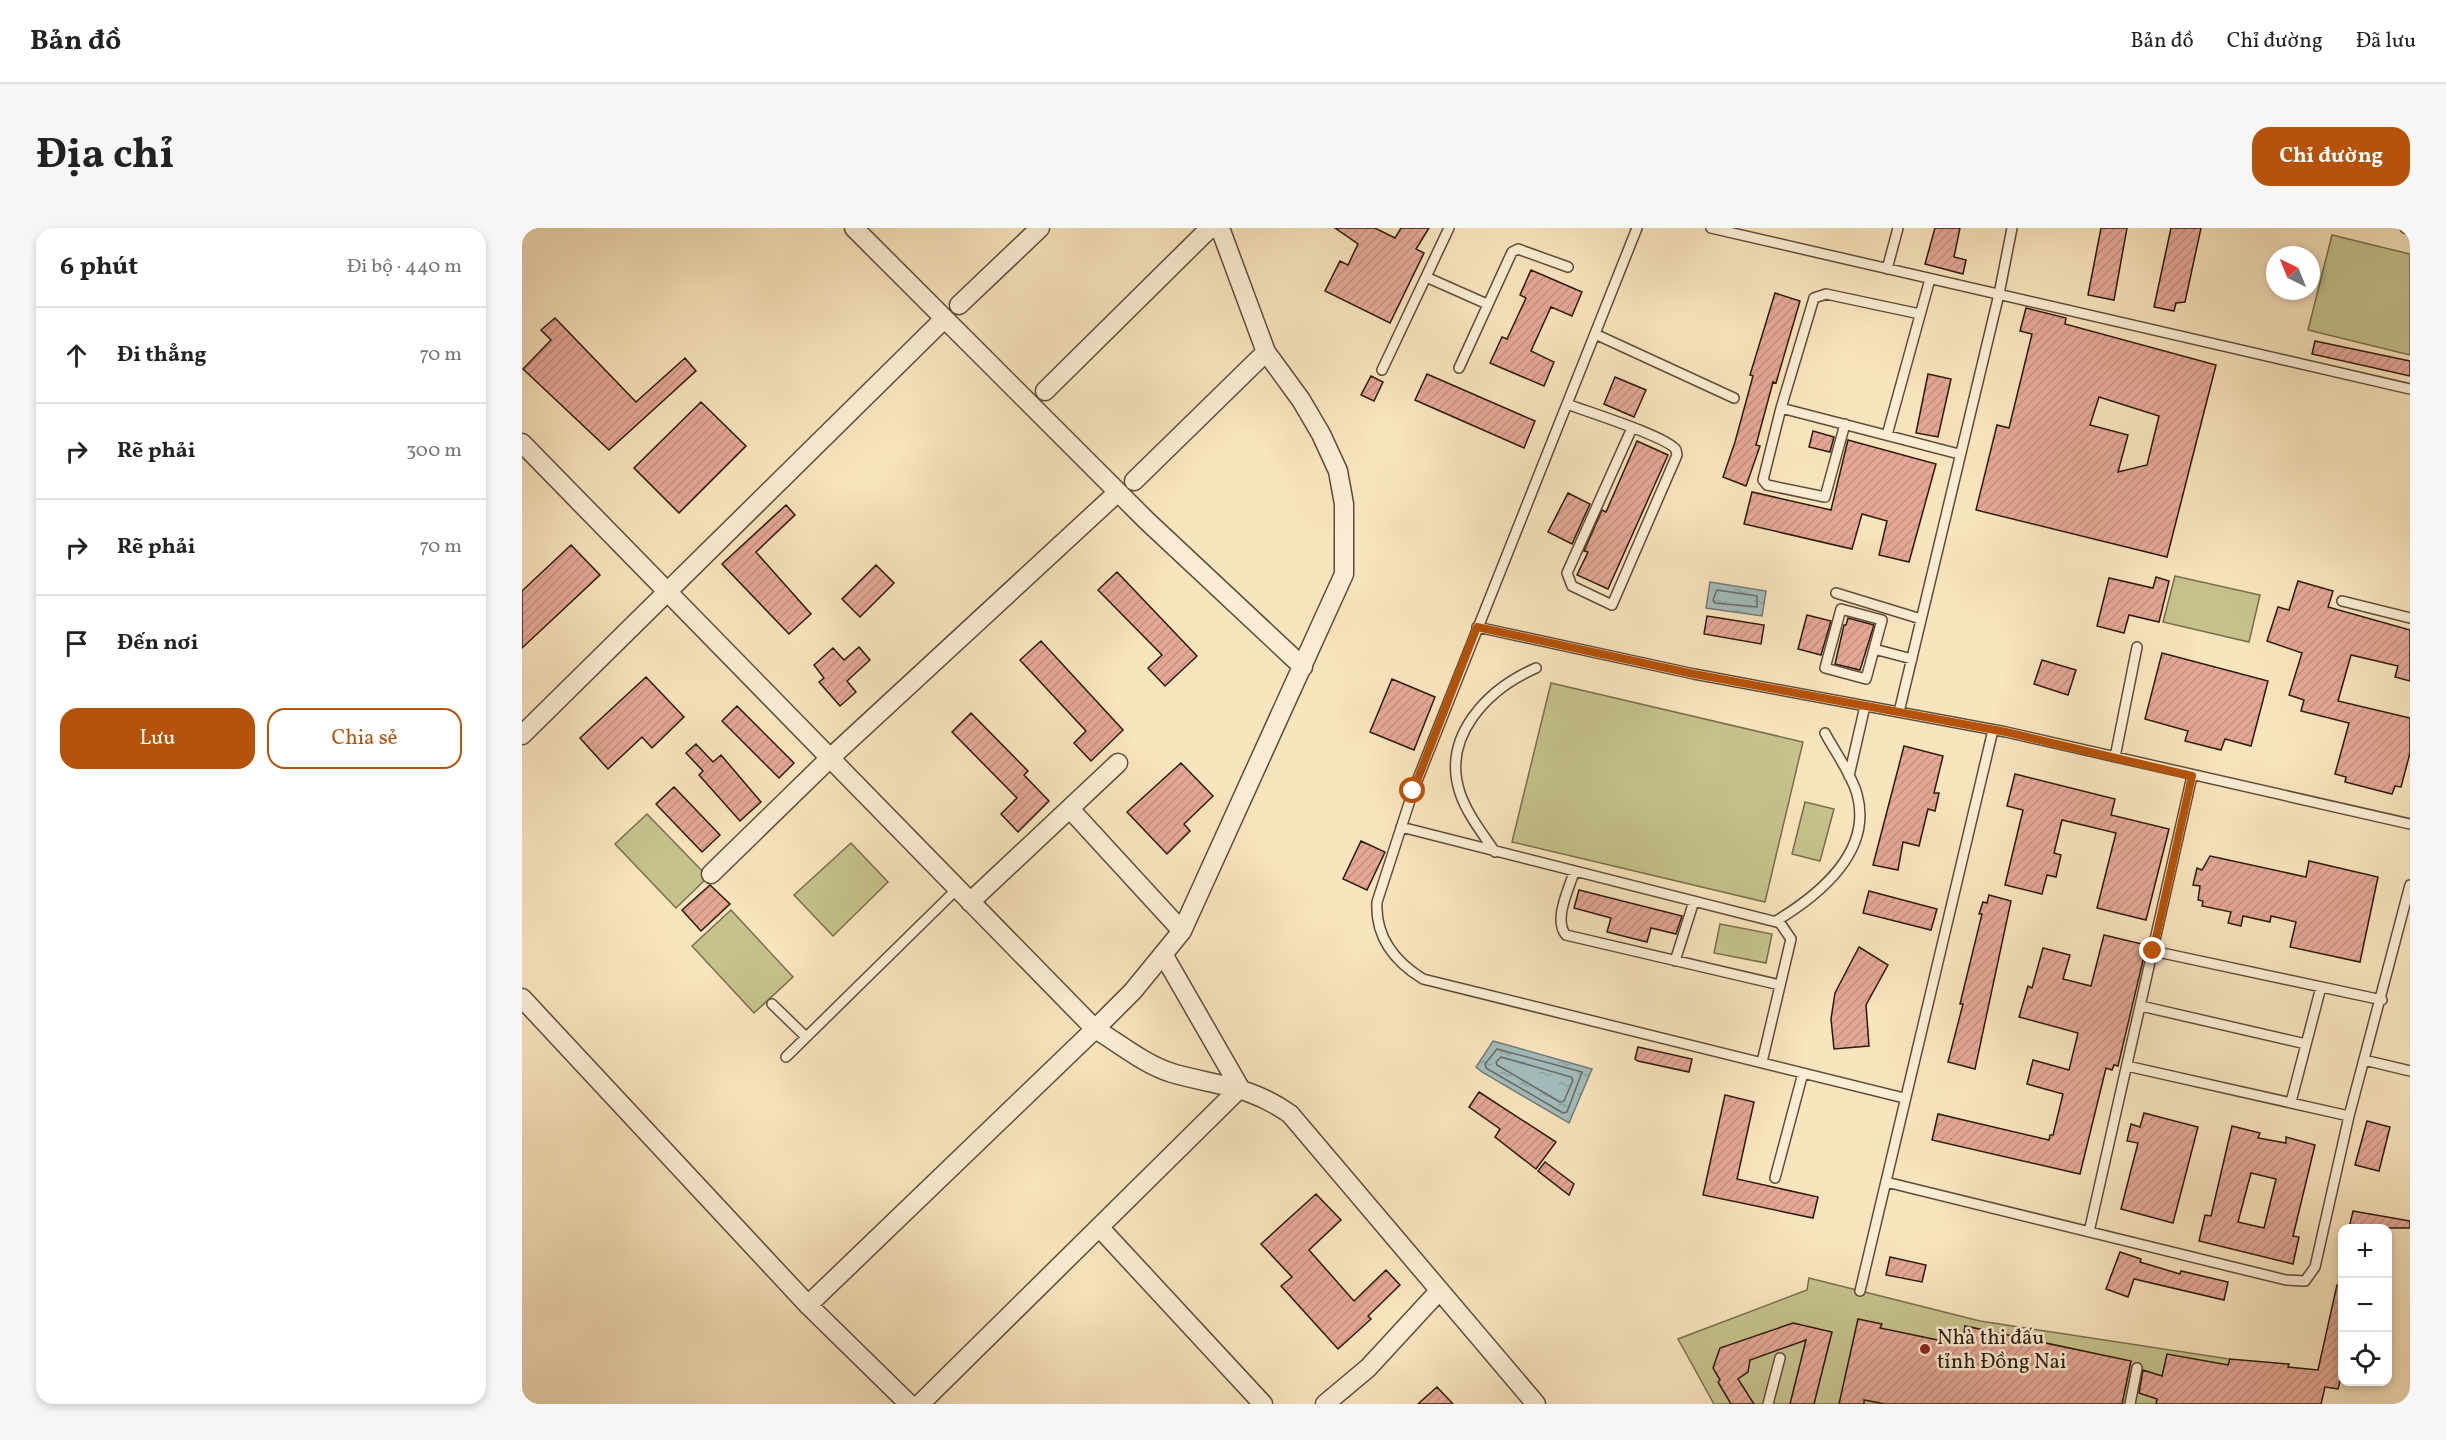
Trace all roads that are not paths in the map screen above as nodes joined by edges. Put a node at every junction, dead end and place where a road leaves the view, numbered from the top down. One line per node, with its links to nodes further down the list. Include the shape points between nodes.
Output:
1 (854, 228): 20 (street)
2 (1040, 228): 18 (street)
3 (1210, 228): 26 (street)
4 (1220, 228): 22 (street)
5 (1449, 228): 14 (lane)
6 (1637, 228): 21 (lane)
7 (1711, 228): 13 (lane)
8 (1898, 228): 13 (lane)
9 (2012, 228): 16 (lane)
10 (2405, 228): 11 (lane)
11 (2410, 229)
12 (1568, 267): 17 (lane, via 1518,249 1508,258)
13 (1887, 269): 15 (lane)
14 (1426, 277): 17 (lane); 24 (lane)
15 (1930, 279): 16 (lane); 19 (lane)
16 (1998, 294): 25 (lane); 34 (lane)
17 (1487, 304): 23 (lane)
18 (959, 305)
19 (1920, 314): 29 (lane, via 1826,294 1814,298); 32 (lane)
20 (944, 319): 36 (street); 38 (street)
21 (1595, 334): 27 (lane); 28 (lane)
22 (1266, 352): 35 (street); 46 (street, via 1321,434 1338,471 1344,504 1344,574)
23 (1459, 368)
24 (1382, 370)
25 (2410, 389)
26 (1045, 391)
27 (1734, 398)
28 (1567, 404): 31 (lane); 42 (lane)
29 (1781, 408): 30 (lane); 30 (lane, via 1763,474 1767,484 1825,497)
30 (1845, 424): 32 (lane)
31 (1632, 428): 31 (lane, via 1674,445 1677,455 1612,605 1572,586 1567,573)
32 (1887, 435): 34 (lane)
33 (522, 444): 38 (street)
34 (1959, 454): 41 (lane)
35 (1134, 481)
36 (1118, 492): 46 (street); 54 (street)
37 (1836, 593): 41 (lane)
38 (667, 594): 52 (street); 54 (street)
39 (2342, 601): 40 (lane)
40 (2410, 618)
41 (1921, 619): 45 (lane)
42 (1477, 627): 48 (lane); 60 (lane)
43 (2137, 647): 53 (lane)
44 (1874, 649): 44 (lane, via 1882,620 1841,609 1825,668 1866,679); 45 (lane)
45 (1912, 658): 49 (lane)
46 (1303, 667): 69 (street)
47 (1536, 668): 61 (lane, via 1505,684 1481,705 1459,747 1457,775 1461,794)
48 (1865, 706): 49 (lane); 56 (lane)
49 (1899, 712): 50 (lane)
50 (1993, 730): 53 (lane); 89 (lane)
51 (1825, 733): 56 (lane)
52 (522, 735)
53 (2115, 757): 57 (lane)
54 (829, 759): 63 (street); 65 (street)
55 (1118, 763): 58 (street)
56 (1849, 776): 68 (lane, via 1859,810 1857,834 1849,855 1821,891)
57 (2192, 776): 59 (lane); 70 (lane)
58 (1070, 809): 67 (street); 69 (street)
59 (2410, 824)
60 (1401, 827): 61 (lane); 84 (lane, via 1383,878 1376,918 1390,952 1406,968 1423,978)
61 (1495, 852): 62 (lane)
62 (1574, 872): 66 (lane); 72 (lane, via 1560,920 1566,935)
63 (711, 874)
64 (2410, 885): 76 (lane)
65 (957, 889): 67 (street); 80 (lane)
66 (1694, 901): 68 (lane); 72 (lane)
67 (970, 902): 79 (street)
68 (1776, 921): 73 (lane, via 1791,939)
69 (1182, 931): 71 (street)
70 (2153, 951): 74 (lane); 78 (lane)
71 (1163, 954): 79 (street); 88 (street)
72 (1675, 962): 73 (lane)
73 (1780, 985): 84 (lane)
74 (2320, 987): 76 (lane); 81 (lane)
75 (522, 998): 98 (street)
76 (2382, 1000): 83 (lane)
77 (772, 1004): 80 (lane)
78 (2141, 1006): 81 (lane); 85 (lane)
79 (1095, 1029): 88 (street, via 1170,1072); 98 (street)
80 (806, 1037): 82 (lane)
81 (2306, 1044): 90 (lane)
82 (786, 1057)
83 (2364, 1060): 86 (lane); 91 (lane)
84 (1762, 1062): 87 (lane)
85 (2127, 1066): 90 (lane); 95 (lane)
86 (2410, 1071)
87 (1803, 1072): 89 (lane); 92 (lane)
88 (1240, 1088): 94 (street); 96 (street, via 1270,1100 1290,1114)
89 (1904, 1098): 93 (lane)
90 (2291, 1102): 91 (lane)
91 (2349, 1116): 95 (lane, via 2315,1267 2305,1281 2286,1281)
92 (1775, 1178)
93 (1886, 1182): 95 (lane); 97 (lane)
94 (1099, 1227): 102 (street); 103 (street)
95 (2089, 1232)
96 (1439, 1291): 104 (street, via 1368,1368); 105 (street)
97 (1860, 1291)
98 (808, 1305): 101 (street)
99 (1780, 1358): 106 (lane)
100 (2137, 1368): 107 (lane)
101 (909, 1404)
102 (920, 1404)
103 (1263, 1404)
104 (1325, 1404)
105 (1536, 1404)
106 (1768, 1404)
107 (2130, 1404)

